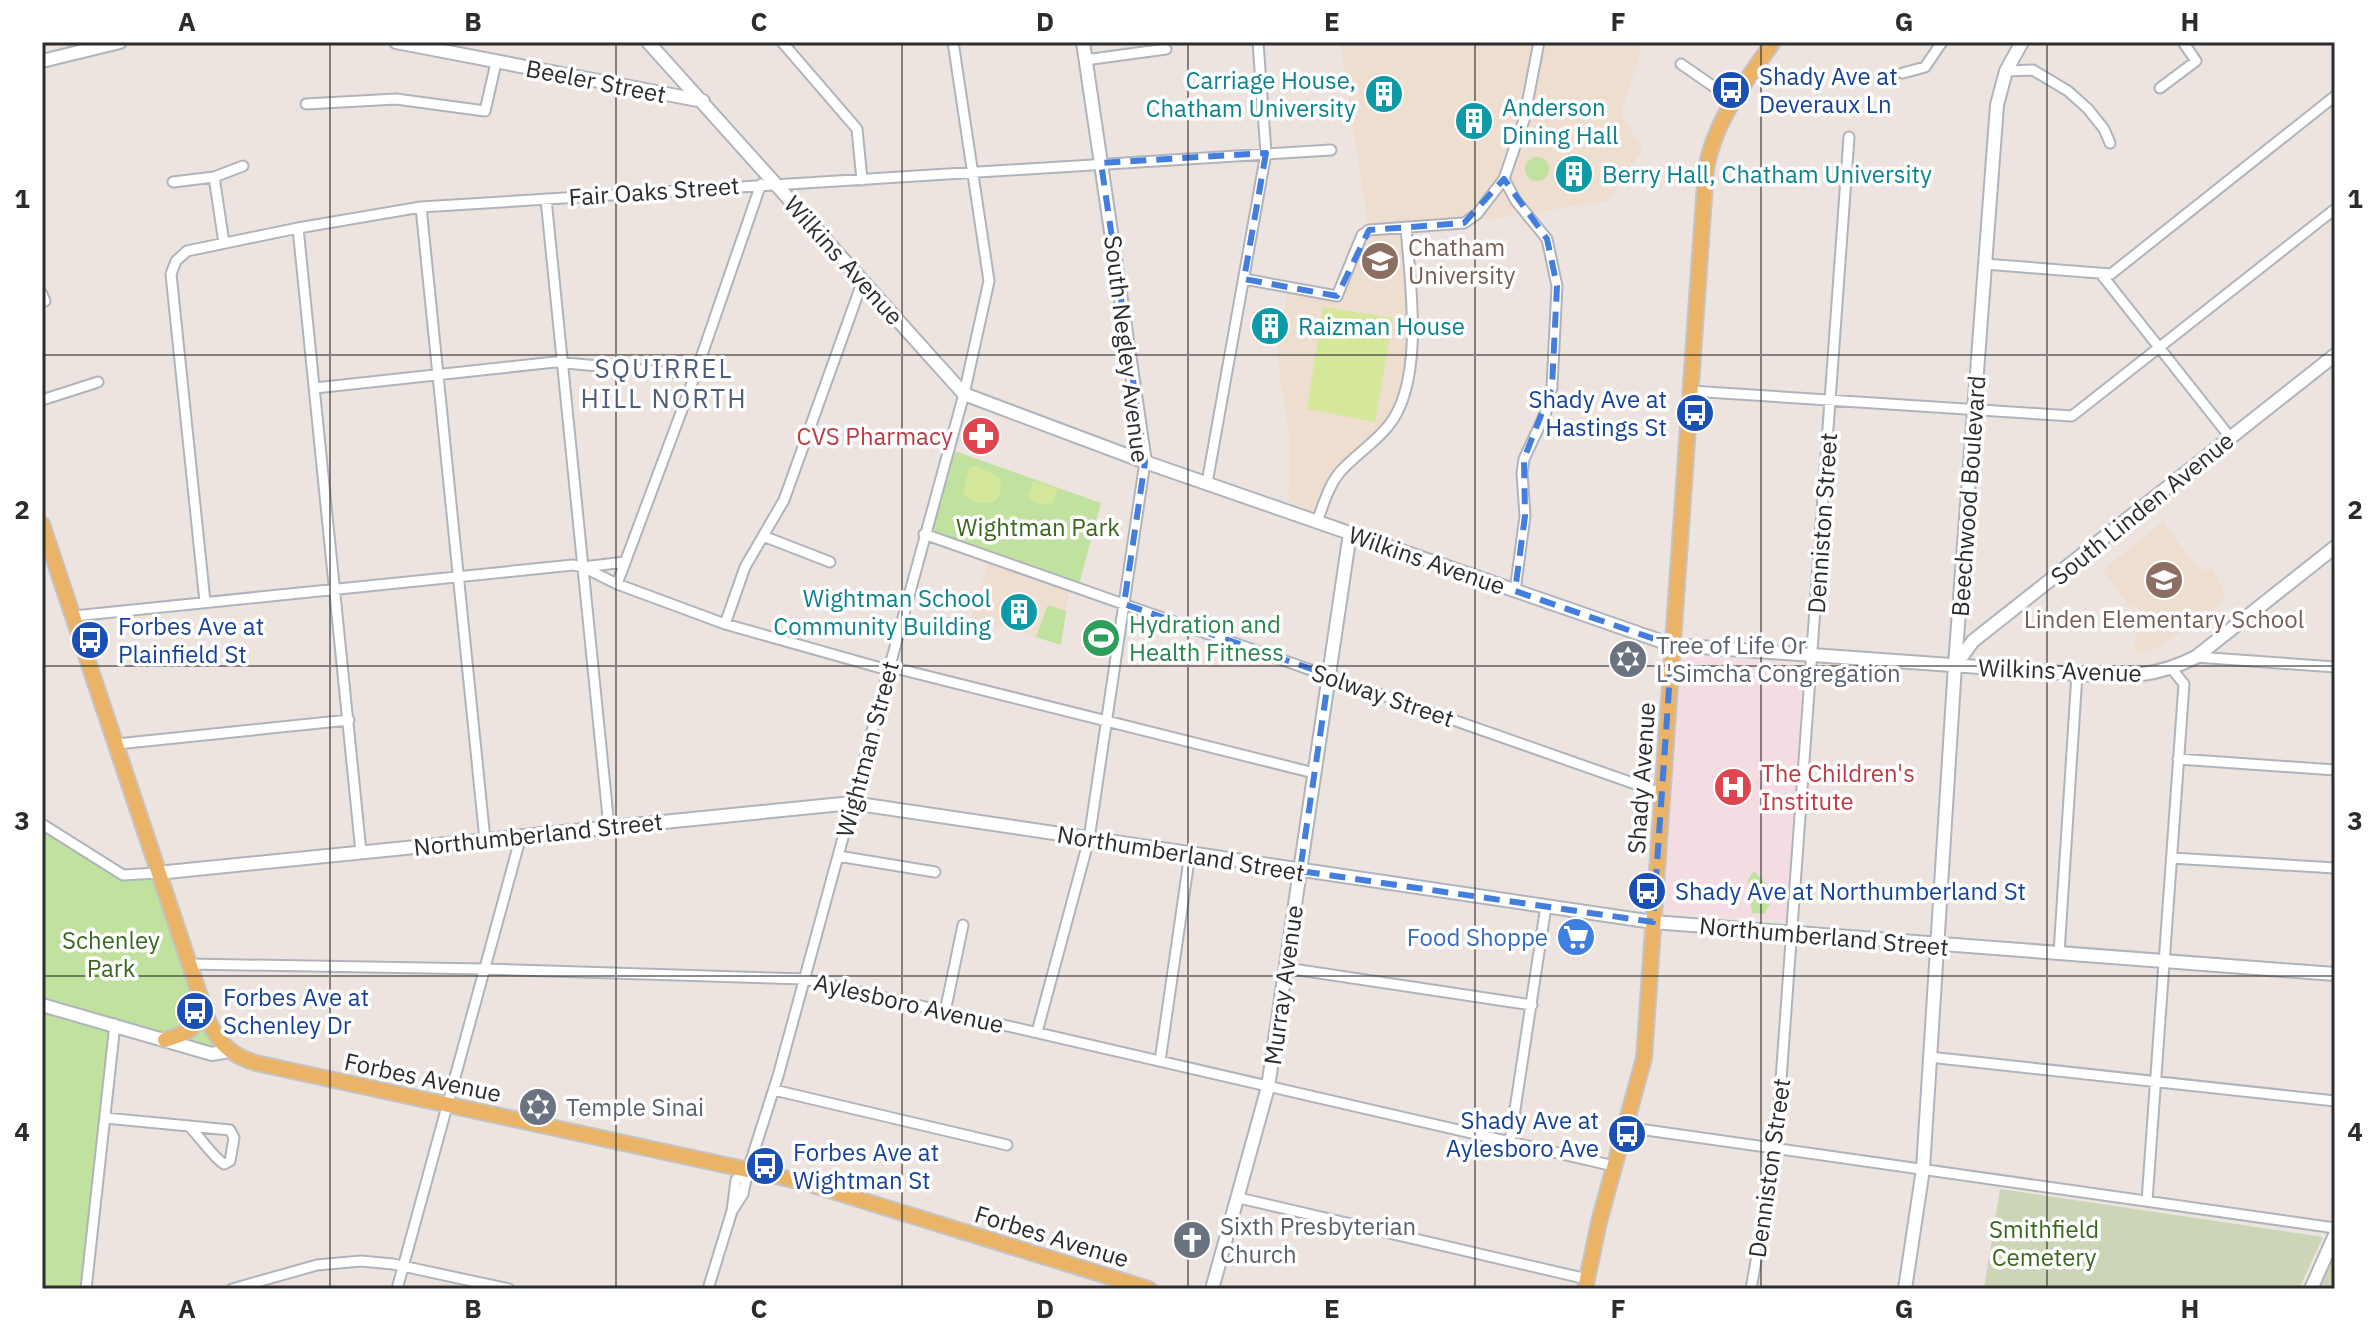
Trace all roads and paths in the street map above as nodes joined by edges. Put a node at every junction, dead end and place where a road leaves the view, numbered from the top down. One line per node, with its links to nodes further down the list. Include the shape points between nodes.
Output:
1 (120, 42): 13 (street)
2 (396, 42): 17 (street, Beeler Street)
3 (648, 42): 24 (street, Wilkins Avenue)
4 (782, 42): 35 (street, via 857,129)
5 (953, 42): 32 (street, Wightman Street)
6 (1083, 42): 15 (street, South Negley Avenue)
7 (1258, 42): 29 (street)
8 (1539, 42): 34 (street, via 1524,120)
9 (1942, 42): 20 (street, via 1925,67)
10 (2183, 42): 21 (street, via 2196,61)
11 (1768, 43): 23 (main road, Shady Avenue)
12 (2017, 44): 19 (street, Beechwood Boulevard)
13 (81, 47): 16 (street)
14 (1166, 49): 15 (street)
15 (1085, 60): 30 (street, South Negley Avenue)
16 (42, 61)
17 (496, 63): 24 (street, Beeler Street); 25 (street, via 485,111 396,99)
18 (1681, 64): 23 (street)
19 (2006, 71): 27 (street, via 2033,70 2068,91 2096,119); 45 (street, Beechwood Boulevard, via 1997,105)
20 (1903, 73)
21 (2160, 88)
22 (2335, 96): 46 (street, via 2111,274)
23 (1733, 100): 56 (main road, Shady Avenue, via 1720,121 1706,169)
24 (703, 101): 38 (street, Wilkins Avenue)
25 (306, 104)
26 (1849, 137): 59 (street, Denniston Street)
27 (2110, 143)
28 (1331, 150): 29 (street, Fair Oaks Street)
29 (1266, 153): 30 (street, Fair Oaks Street); 47 (street)
30 (1101, 163): 32 (street, Fair Oaks Street); 62 (street, South Negley Avenue)
31 (243, 166): 33 (street)
32 (972, 174): 35 (street, Fair Oaks Street); 57 (street, Wightman Street, via 989,281)
33 (214, 177): 36 (street); 44 (street)
34 (1504, 179): 42 (street, via 1464,223); 76 (street, via 1547,239 1557,286 1552,387 1522,473 1525,516)
35 (862, 180): 38 (street, Fair Oaks Street)
36 (173, 182)
37 (761, 184): 38 (street, Fair Oaks Street); 39 (street, Fair Oaks Street); 53 (street)
38 (777, 185): 48 (street, Wilkins Avenue)
39 (546, 199): 40 (street, Fair Oaks Street); 51 (street)
40 (421, 207): 43 (street, Fair Oaks Street); 52 (street)
41 (2335, 209): 49 (street)
42 (1406, 227): 47 (street, via 1362,235 1337,296); 64 (street, via 1413,333 1403,394 1387,428 1339,473)
43 (298, 228): 44 (street, Fair Oaks Street); 55 (street)
44 (224, 243): 77 (street, Fair Oaks Street, via 187,251 171,274)
45 (1985, 264): 46 (street); 60 (street, Beechwood Boulevard)
46 (2101, 274): 49 (street)
47 (1244, 279): 63 (street)
48 (863, 280): 57 (street, Wilkins Avenue); 68 (street, via 784,500)
49 (2158, 348): 60 (street, via 2072,416); 61 (street)
50 (2335, 355): 61 (street, South Linden Avenue)
51 (563, 362): 52 (street); 53 (street); 72 (street)
52 (439, 373): 55 (street); 73 (street)
53 (695, 375): 70 (street)
54 (98, 382): 58 (street)
55 (315, 388): 75 (street)
56 (1691, 391): 59 (street); 81 (main road, Shady Avenue)
57 (964, 394): 62 (street, Wilkins Avenue); 67 (street, Wightman Street)
58 (42, 400)
59 (1831, 401): 60 (street); 82 (street, Denniston Street)
60 (1975, 411): 84 (street, Beechwood Boulevard)
61 (2230, 437): 84 (street, South Linden Avenue, via 1973,641)
62 (1145, 462): 63 (street, Wilkins Avenue); 78 (street, South Negley Avenue)
63 (1207, 483): 64 (street, Wilkins Avenue)
64 (1317, 522): 66 (street, Wilkins Avenue)
65 (42, 524): 79 (main road)
66 (1350, 533): 76 (street, Wilkins Avenue); 89 (street, Murray Avenue)
67 (924, 534): 78 (street, Solway Street); 87 (street, Wightman Street)
68 (763, 536): 71 (street); 80 (street, via 745,567)
69 (2335, 547): 83 (street, Wilkins Avenue)
70 (625, 562): 72 (street); 74 (street)
71 (830, 562)
72 (583, 567): 73 (street); 74 (street); 99 (street)
73 (459, 577): 75 (street); 102 (street)
74 (617, 584): 80 (street)
75 (336, 591): 77 (street); 90 (street)
76 (1515, 591): 81 (street, Wilkins Avenue)
77 (205, 602): 79 (street)
78 (1124, 604): 89 (street, Solway Street); 91 (street, South Negley Avenue)
79 (74, 616): 92 (main road)
80 (725, 624): 87 (street)
81 (1672, 645): 82 (street, Wilkins Avenue); 96 (main road, Shady Avenue)
82 (1812, 656): 84 (street, Wilkins Avenue); 114 (street, Denniston Street)
83 (2196, 657): 85 (street); 86 (street, Wilkins Avenue)
84 (1955, 665): 88 (street, Wilkins Avenue); 115 (street, Beechwood Boulevard)
85 (2335, 667)
86 (2172, 669): 88 (street, Wilkins Avenue, via 2143,676); 93 (street, via 2184,684)
87 (888, 670): 91 (street); 97 (street, Wightman Street)
88 (2077, 674): 116 (street)
89 (1329, 675): 95 (street, Murray Avenue); 96 (street, Solway Street)
90 (349, 720): 92 (street); 103 (street)
91 (1107, 720): 95 (street); 101 (street, South Negley Avenue)
92 (117, 744): 110 (main road)
93 (2178, 759): 94 (street); 106 (street)
94 (2335, 770)
95 (1314, 773): 108 (street, Murray Avenue)
96 (1661, 793): 112 (main road, Shady Avenue)
97 (852, 803): 99 (street, Northumberland Street); 101 (street, Northumberland Street); 105 (street, Wightman Street)
98 (42, 824): 110 (street, Northumberland Street, via 123,875)
99 (609, 827): 100 (street, Northumberland Street)
100 (521, 836): 102 (street, Northumberland Street); 120 (street)
101 (1089, 839): 104 (street, Northumberland Street); 128 (street, South Negley Avenue)
102 (485, 840): 103 (street, Northumberland Street)
103 (361, 852): 110 (street, Northumberland Street)
104 (1190, 853): 108 (street, Northumberland Street); 132 (street)
105 (838, 856): 109 (street); 122 (street, Wightman Street)
106 (2172, 858): 107 (street); 117 (street)
107 (2335, 868)
108 (1300, 871): 111 (street, Northumberland Street); 119 (street, Murray Avenue)
109 (935, 872)
110 (157, 873): 118 (main road)
111 (1546, 906): 112 (street, Northumberland Street); 125 (street)
112 (1653, 922): 114 (street, Northumberland Street); 140 (main road, Shady Avenue, via 1644,1058)
113 (963, 925): 126 (street)
114 (1793, 933): 115 (street, Northumberland Street); 143 (street, Denniston Street)
115 (1936, 945): 116 (street, Northumberland Street); 131 (street, Beechwood Boulevard)
116 (2059, 953): 117 (street, Northumberland Street)
117 (2165, 961): 121 (street, Northumberland Street); 133 (street)
118 (189, 964): 120 (street, Aylesboro Avenue); 123 (main road)
119 (1286, 968): 125 (street); 134 (street, Murray Avenue)
120 (484, 969): 122 (street, Aylesboro Avenue); 137 (street)
121 (2335, 974)
122 (804, 979): 126 (street, Aylesboro Avenue); 135 (street, Wightman Street)
123 (201, 1000): 129 (main road, via 194,1027); 130 (main road, via 213,1032)
124 (42, 1005): 127 (street)
125 (1532, 1005): 141 (street)
126 (945, 1012): 128 (street, Aylesboro Avenue)
127 (115, 1024): 129 (street); 138 (street)
128 (1037, 1032): 132 (street, Aylesboro Avenue)
129 (165, 1040): 130 (street, via 217,1055)
130 (229, 1051): 137 (main road, Forbes Avenue, via 256,1063)
131 (1929, 1057): 133 (street); 145 (street, Beechwood Boulevard)
132 (1160, 1061): 134 (street, Aylesboro Avenue)
133 (2156, 1083): 136 (street); 148 (street)
134 (1268, 1087): 141 (street, Aylesboro Avenue); 147 (street, Murray Avenue)
135 (774, 1090): 142 (street); 146 (street, Wightman Street)
136 (2335, 1101)
137 (447, 1105): 146 (main road, Forbes Avenue); 151 (street)
138 (105, 1118): 139 (street); 153 (street)
139 (189, 1126): 139 (street, via 218,1161 230,1161 230,1130)
140 (1625, 1127): 143 (street); 144 (main road, Shady Avenue)
141 (1510, 1142): 144 (street, Aylesboro Avenue)
142 (1007, 1145)
143 (1776, 1149): 145 (street); 160 (street, Denniston Street)
144 (1614, 1166): 152 (main road, Shady Avenue)
145 (1923, 1169): 148 (street); 161 (street, Beechwood Boulevard)
146 (748, 1170): 157 (street, Wightman Street); 158 (main road, Forbes Avenue, via 803,1182)
147 (1239, 1198): 152 (street); 159 (street, Murray Avenue)
148 (2147, 1201): 149 (street)
149 (2335, 1228)
150 (2335, 1235): 162 (street)
151 (403, 1267): 154 (street, via 361,1261 317,1265); 155 (street); 156 (street)
152 (1586, 1284)
153 (86, 1289)
154 (232, 1289)
155 (397, 1289)
156 (509, 1289)
157 (708, 1289)
158 (1149, 1289)
159 (1212, 1289)
160 (1751, 1289)
161 (1905, 1289)
162 (2311, 1289)

